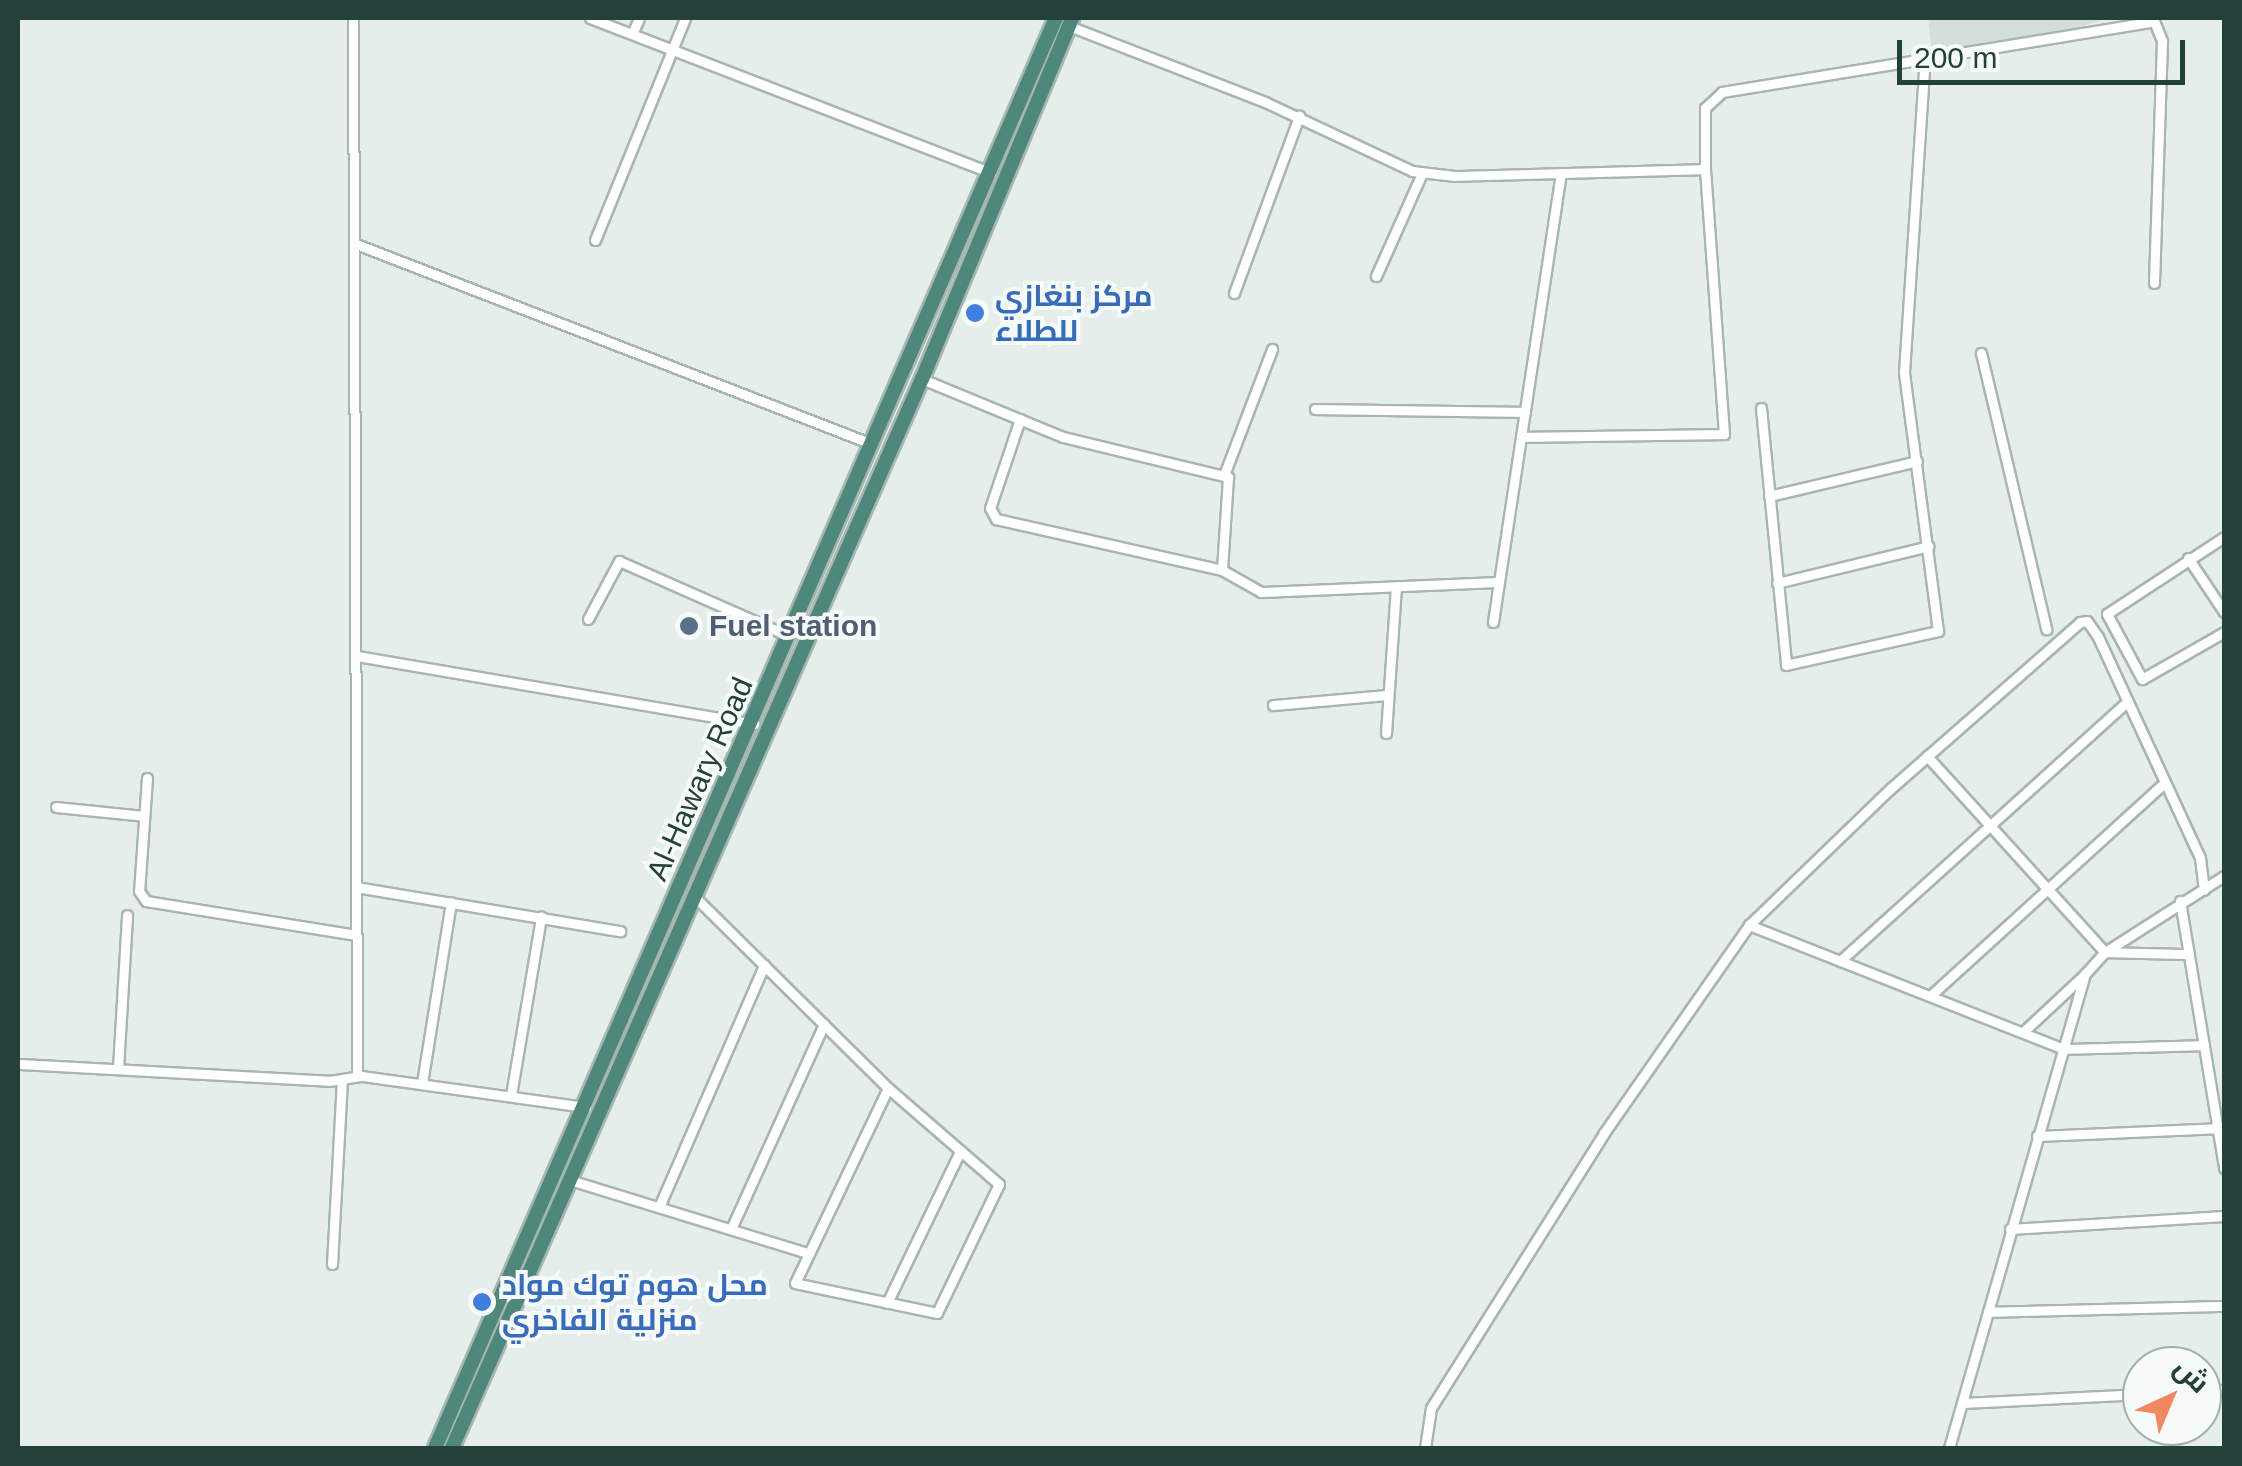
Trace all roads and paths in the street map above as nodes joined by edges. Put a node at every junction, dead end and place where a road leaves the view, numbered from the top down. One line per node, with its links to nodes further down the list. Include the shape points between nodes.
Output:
1 (353, 18): 15 (street)
2 (590, 18): 6 (street)
3 (639, 18): 6 (street)
4 (685, 18): 7 (street)
5 (1065, 20): 9 (street); 13 (highway, Al-Hawary Road); 21 (highway, Al-Hawary Road)
6 (632, 34): 7 (street)
7 (673, 50): 13 (street); 14 (street)
8 (1925, 54): 10 (street, via 1722,92 1705,108); 17 (street, via 2159,24); 28 (street, via 1904,372)
9 (1298, 116): 11 (street); 18 (street)
10 (1705, 170): 12 (street); 26 (street, via 1724,434)
11 (1422, 173): 12 (street); 16 (street)
12 (1561, 173): 24 (street)
13 (991, 174): 27 (highway, Al-Hawary Road)
14 (595, 240)
15 (356, 244): 27 (street); 44 (street)
16 (1376, 276)
17 (2154, 282)
18 (1234, 292)
19 (1272, 350): 29 (street)
20 (1982, 353): 41 (street)
21 (922, 379): 25 (street); 60 (highway, Al-Hawary Road)
22 (1761, 408): 30 (street)
23 (1315, 409): 24 (street)
24 (1525, 412): 26 (street)
25 (1020, 419): 29 (street, via 1063,437); 34 (street, via 990,508 996,518)
26 (1521, 437): 35 (street)
27 (875, 445): 43 (highway, Al-Hawary Road)
28 (1917, 461): 30 (street); 32 (street)
29 (1224, 475): 34 (street, via 1232,490)
30 (1770, 496): 36 (street)
31 (2224, 537): 33 (street)
32 (1929, 546): 36 (street); 36 (street, via 1940,629 1792,668 1785,663)
33 (2188, 558): 38 (street); 42 (street, via 2108,610 2121,646 2142,679)
34 (1222, 570): 37 (street, via 1261,592)
35 (1499, 582): 37 (street); 40 (street)
36 (1778, 583)
37 (1396, 587): 45 (street)
38 (2224, 612)
39 (588, 619): 43 (street, via 619,561)
40 (1493, 622)
41 (2046, 629)
42 (2224, 632)
43 (792, 637): 48 (highway, Al-Hawary Road)
44 (357, 656): 48 (street); 57 (street)
45 (1388, 696): 47 (street); 49 (street)
46 (2126, 702): 50 (street, via 2092,626 2080,622); 52 (street); 55 (street)
47 (1273, 706)
48 (754, 724): 85 (highway, Al-Hawary Road)
49 (1386, 733)
50 (1927, 756): 55 (street); 65 (street)
51 (146, 778): 54 (street)
52 (2164, 784): 58 (street); 59 (street, via 2200,858)
53 (56, 807): 54 (street)
54 (144, 816): 67 (street, via 139,891 146,900)
55 (1990, 826): 58 (street); 70 (street)
56 (2224, 876): 59 (street)
57 (356, 887): 62 (street); 67 (street)
58 (2048, 889): 68 (street); 73 (street)
59 (2204, 890): 61 (street)
60 (694, 896): 71 (street); 90 (highway, Al-Hawary Road)
61 (2180, 901): 68 (street); 69 (street)
62 (451, 902): 64 (street); 82 (street)
63 (127, 915): 79 (street)
64 (542, 917): 66 (street); 84 (street)
65 (1750, 925): 70 (street); 106 (street, via 1604,1133 1431,1408)
66 (620, 931)
67 (356, 935): 80 (street)
68 (2105, 952): 69 (street); 72 (street)
69 (2189, 954): 76 (street)
70 (1840, 961): 73 (street)
71 (764, 965): 74 (street); 91 (street)
72 (2085, 974): 75 (street); 77 (street)
73 (1930, 996): 75 (street)
74 (824, 1024): 83 (street); 93 (street)
75 (2022, 1032): 77 (street)
76 (2204, 1045): 77 (street); 86 (street)
77 (2064, 1049): 87 (street)
78 (20, 1064): 79 (street)
79 (118, 1068): 81 (street)
80 (357, 1076): 81 (street); 82 (street)
81 (342, 1080): 96 (street)
82 (422, 1084): 84 (street)
83 (888, 1088): 88 (street); 95 (street)
84 (510, 1095): 85 (street)
85 (586, 1107): 97 (highway, Al-Hawary Road)
86 (2218, 1128): 87 (street); 89 (street)
87 (2037, 1136): 94 (street)
88 (960, 1150): 98 (street); 98 (street, via 999,1184 990,1209 939,1312)
89 (2224, 1168)
90 (570, 1180): 91 (street); 100 (highway, Al-Hawary Road)
91 (659, 1207): 93 (street)
92 (2224, 1216): 94 (street)
93 (731, 1229): 95 (street)
94 (2010, 1229): 101 (street)
95 (808, 1252): 98 (street, via 796,1286)
96 (332, 1264)
97 (498, 1303): 100 (highway); 104 (highway, Al-Hawary Road)
98 (887, 1303)
99 (2224, 1306): 101 (street)
100 (513, 1309): 105 (highway, Al-Hawary Road)
101 (1988, 1312): 103 (street)
102 (2122, 1395): 103 (street)
103 (1963, 1403): 107 (street)
104 (435, 1448)
105 (452, 1448)
106 (1425, 1448)
107 (1950, 1448)

